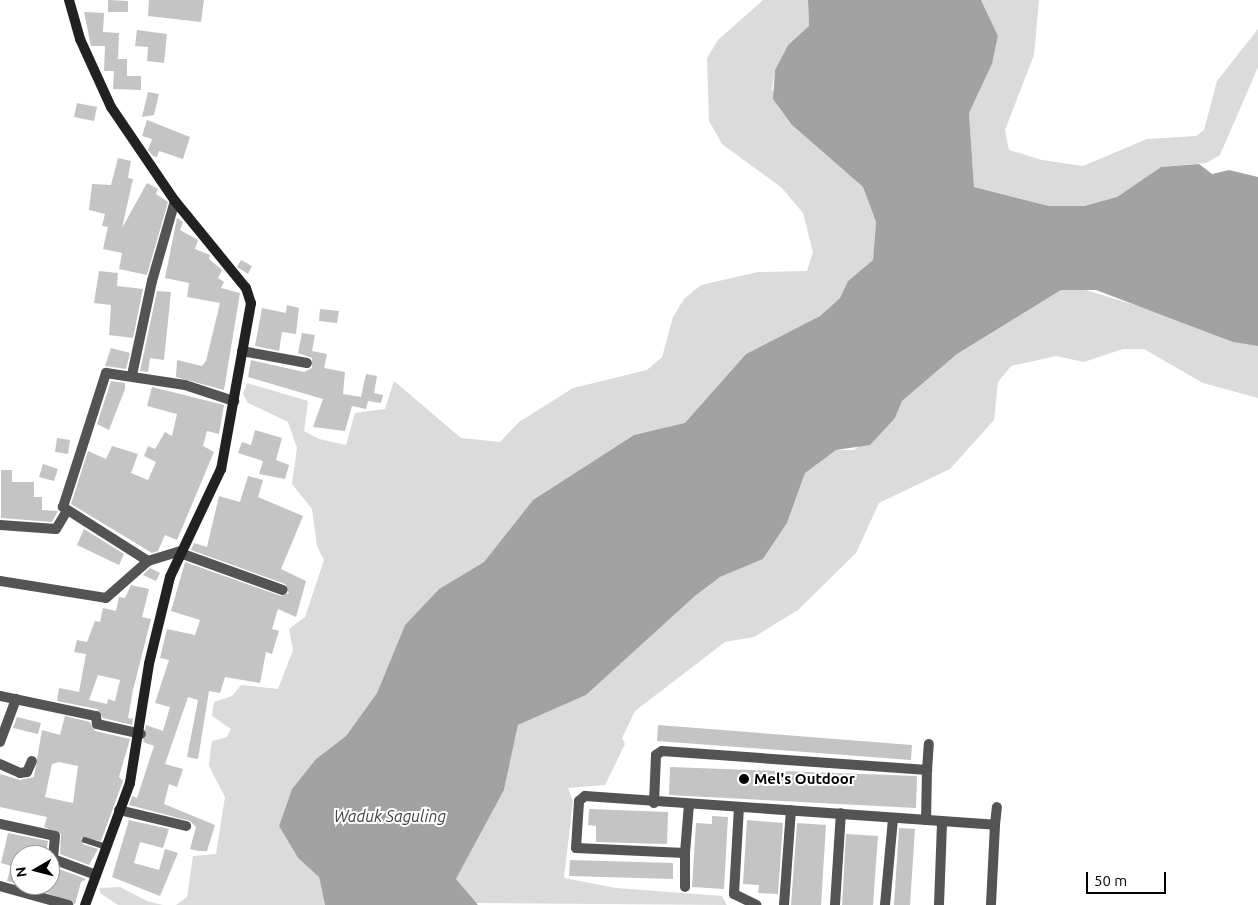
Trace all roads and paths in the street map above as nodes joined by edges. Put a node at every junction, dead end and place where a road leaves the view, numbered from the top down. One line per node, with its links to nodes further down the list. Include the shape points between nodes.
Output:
1 (69, 0): 2 (street, via 80,39 111,107)
2 (175, 201): 3 (street, via 250,296); 5 (street, via 152,281)
3 (242, 351): 4 (street); 6 (street)
4 (307, 363)
5 (132, 375): 6 (street); 7 (street, via 106,373 63,505)
6 (234, 401): 9 (street, via 214,491)
7 (67, 511): 8 (street, via 56,529); 10 (street, via 118,538)
8 (0, 525)
9 (180, 552): 10 (street); 12 (street); 15 (street, via 151,656)
10 (148, 561): 11 (street, via 106,598)
11 (0, 581)
12 (283, 590)
13 (0, 696): 14 (street)
14 (16, 699): 15 (street, via 96,716 97,724); 16 (street)
15 (141, 734): 25 (street, via 130,783)
16 (0, 742)
17 (930, 744): 20 (street)
18 (32, 761): 19 (street, via 26,772 20,773)
19 (0, 764)
20 (927, 770): 21 (street, via 662,751 656,755); 29 (street)
21 (654, 802): 22 (street); 36 (street, via 581,798 576,848)
22 (689, 804): 23 (street); 36 (street)
23 (739, 807): 26 (street); 42 (street, via 734,894)
24 (997, 807): 32 (street)
25 (119, 810): 33 (street); 35 (street)
26 (791, 810): 27 (street); 43 (street)
27 (841, 813): 28 (street); 44 (street)
28 (893, 818): 29 (street); 45 (street)
29 (926, 820): 30 (street)
30 (942, 822): 32 (street); 46 (street)
31 (0, 824): 37 (street, via 55,836 53,859)
32 (995, 825): 47 (street)
33 (186, 826)
34 (84, 840): 35 (lane)
35 (106, 847): 37 (street)
36 (685, 853): 39 (street)
37 (96, 875): 41 (street)
38 (0, 886): 40 (street)
39 (685, 887)
40 (68, 905)
41 (85, 905)
42 (757, 905)
43 (784, 905)
44 (835, 905)
45 (886, 905)
46 (939, 905)
47 (991, 905)

